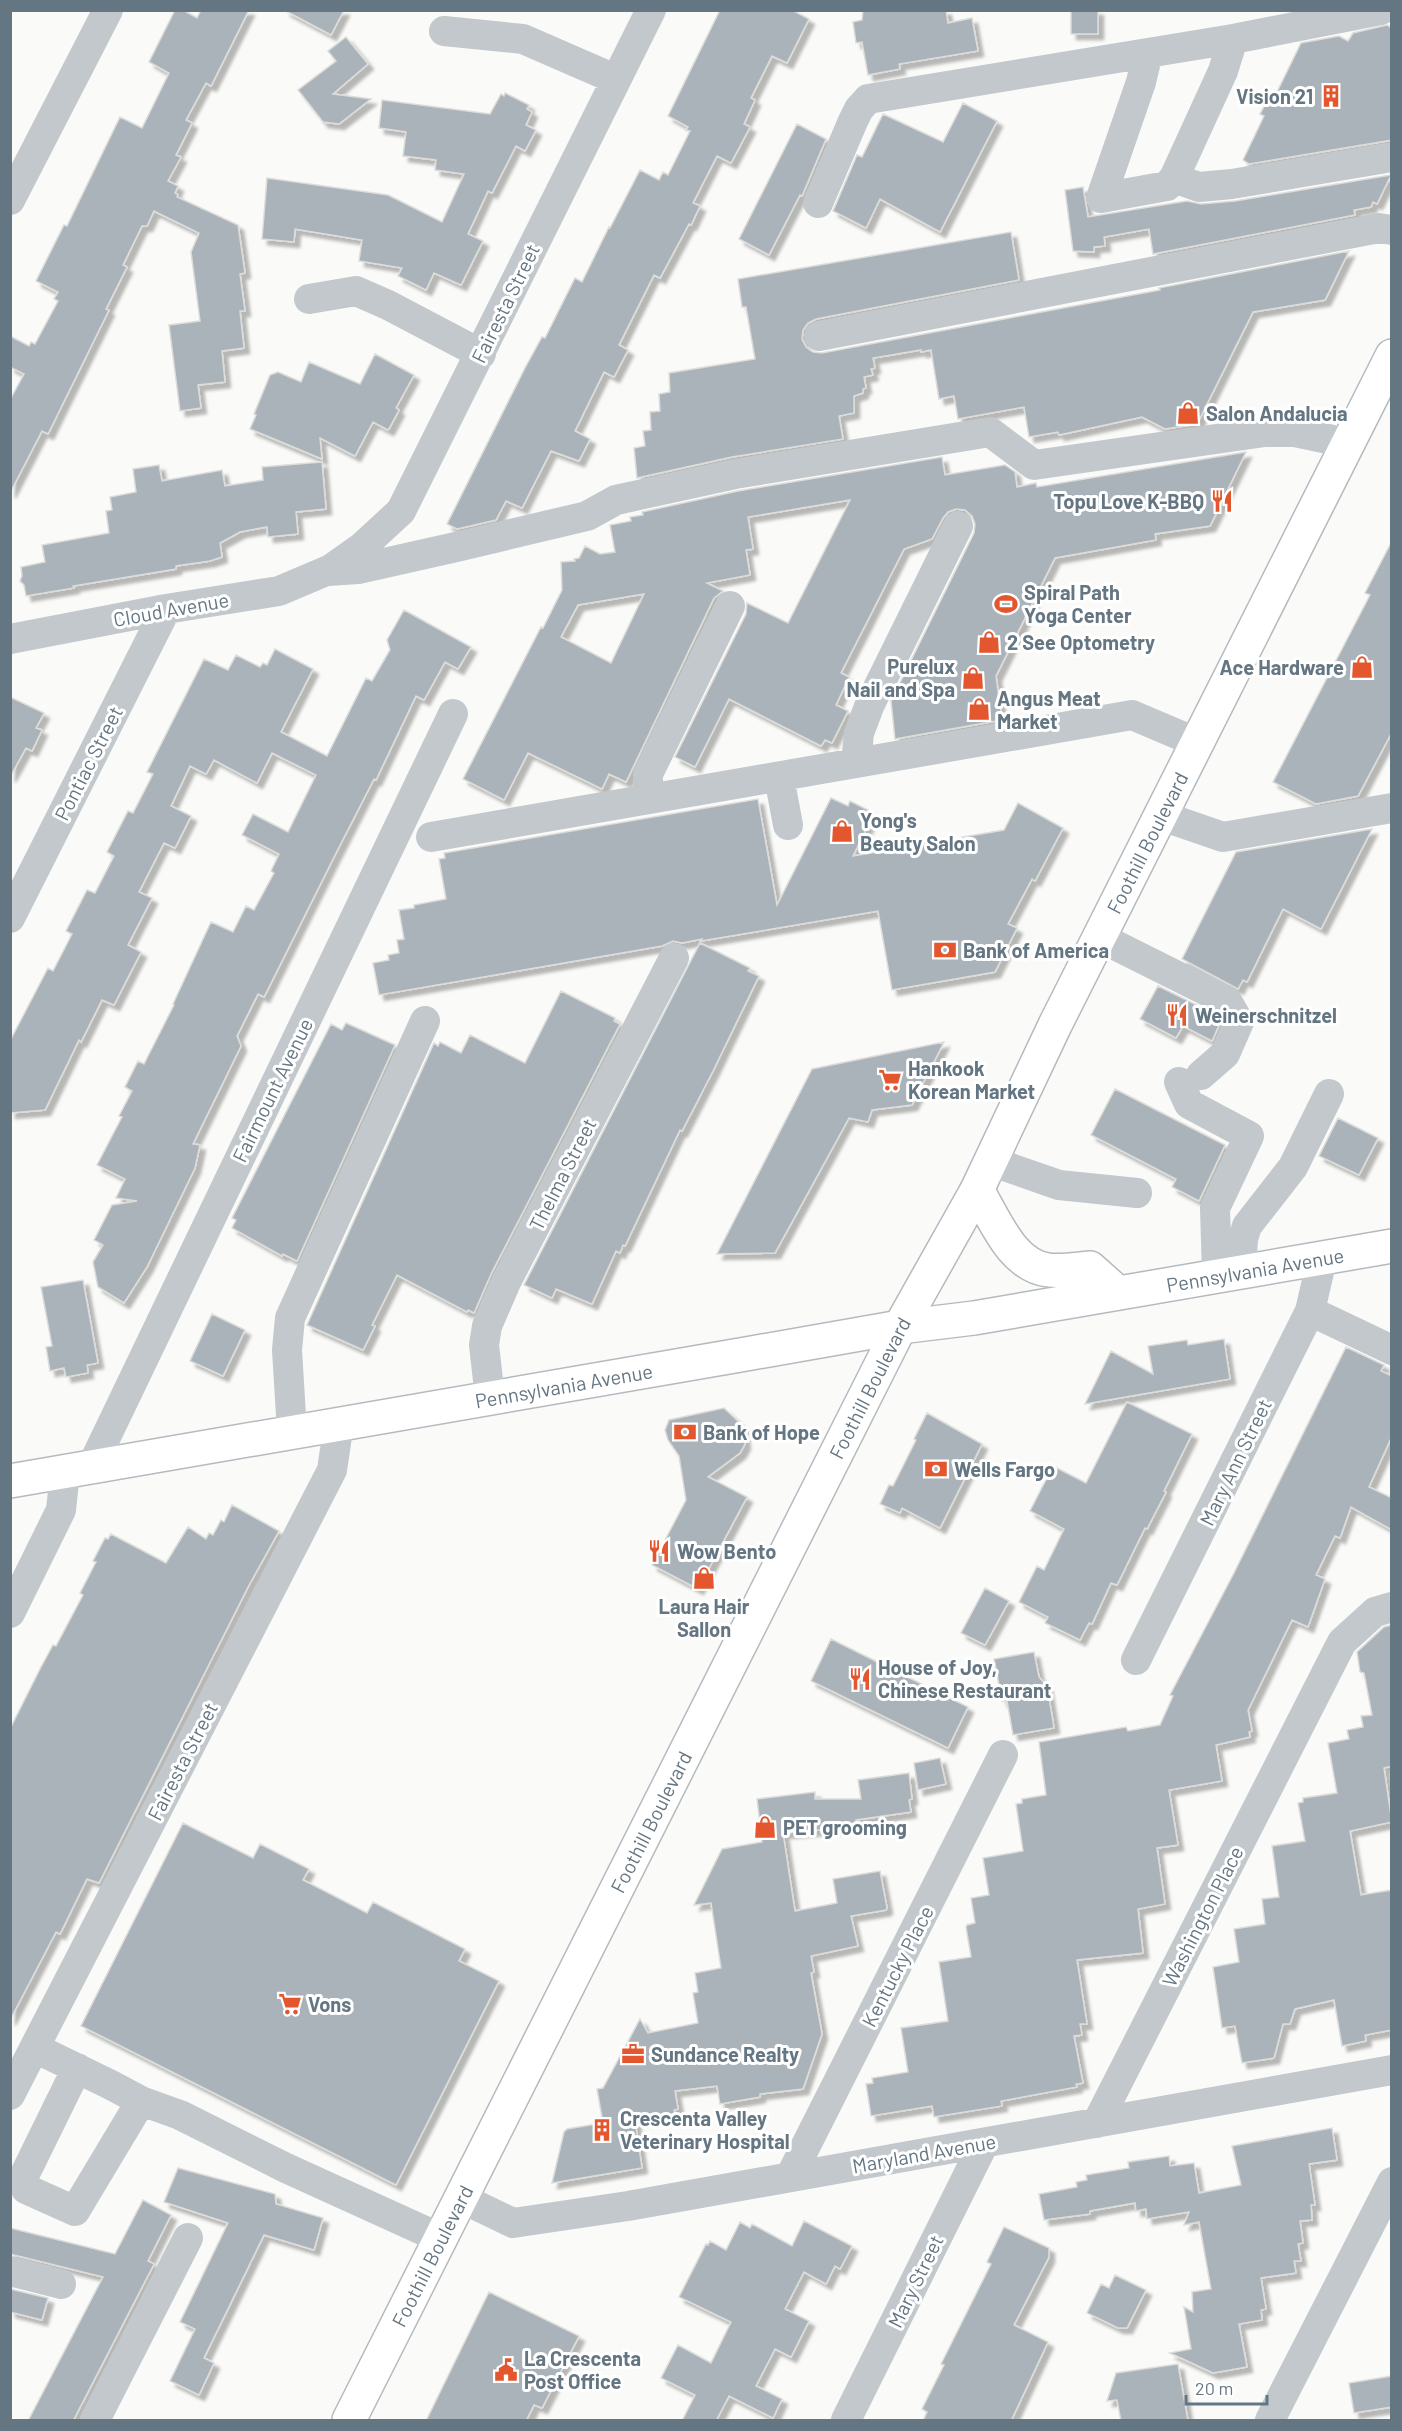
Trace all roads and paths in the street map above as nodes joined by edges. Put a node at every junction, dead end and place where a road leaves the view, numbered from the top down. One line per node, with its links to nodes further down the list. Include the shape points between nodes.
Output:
1 (108, 10): 10 (street)
2 (651, 10): 7 (street, Fairesta Street)
3 (1381, 10): 5 (street)
4 (444, 31): 7 (street, via 523,39)
5 (1233, 39): 6 (street); 9 (street, via 1223,71)
6 (1148, 53): 9 (street, via 1101,198 1167,186); 11 (street, via 868,99 853,121)
7 (615, 80): 15 (street, Fairesta Street)
8 (1392, 157): 9 (street, via 1232,184 1199,187)
9 (1174, 178)
10 (10, 200)
11 (818, 203)
12 (1392, 230): 14 (street, via 1367,230)
13 (309, 299): 15 (street, via 356,291)
14 (819, 336)
15 (480, 354): 19 (street, Fairesta Street, via 401,511 362,548)
16 (1389, 368): 17 (main road, Foothill Boulevard)
17 (1347, 443): 19 (street, via 1295,432 1265,432 1034,465 990,432 724,477 616,500 587,516 358,569); 24 (main road, Foothill Boulevard)
18 (958, 526): 25 (street, via 870,704 859,733)
19 (328, 571): 21 (street, Cloud Avenue, via 279,591)
20 (730, 606): 27 (street, via 648,774)
21 (166, 609): 22 (street, Cloud Avenue); 32 (street, Pontiac Street)
22 (10, 639)
23 (453, 714): 49 (street, Fairmount Avenue)
24 (1198, 743): 25 (street, via 1132,715); 29 (main road, Foothill Boulevard)
25 (856, 763): 26 (street)
26 (779, 777): 27 (street); 30 (street)
27 (648, 800): 31 (street)
28 (1392, 808): 29 (street, via 1223,837)
29 (1162, 816): 33 (main road, Foothill Boulevard)
30 (788, 825)
31 (431, 837)
32 (10, 918)
33 (1101, 938): 37 (main road, Foothill Boulevard); 41 (street, via 1227,1000 1239,1022 1225,1054 1190,1078 1189,1104 1249,1136 1215,1208)
34 (674, 958): 46 (street, Thelma Street, via 487,1326 484,1345)
35 (425, 1021): 48 (street, via 290,1318 287,1350)
36 (1329, 1094): 41 (street, via 1293,1167 1247,1226)
37 (984, 1175): 38 (street); 42 (main road, via 1007,1242 1024,1263 1048,1270 1090,1268); 44 (main road, Foothill Boulevard)
38 (1137, 1192)
39 (1392, 1246): 40 (main road, Pennsylvania Avenue)
40 (1323, 1259): 41 (main road, Pennsylvania Avenue); 43 (street, Mary Ann Street)
41 (1229, 1274): 42 (main road, Pennsylvania Avenue)
42 (1118, 1293): 44 (main road, Pennsylvania Avenue)
43 (1310, 1311): 45 (street); 53 (street, Mary Ann Street)
44 (900, 1328): 46 (main road, Pennsylvania Avenue); 64 (main road, Foothill Boulevard)
45 (1392, 1350)
46 (490, 1398): 47 (main road, Pennsylvania Avenue)
47 (339, 1423): 48 (main road, Pennsylvania Avenue); 55 (street, Fairesta Street, via 332,1470)
48 (291, 1432): 49 (main road, Pennsylvania Avenue)
49 (79, 1469): 50 (main road, Pennsylvania Avenue); 52 (street)
50 (10, 1481)
51 (1392, 1606): 60 (street, Washington Place, via 1375,1612 1342,1642)
52 (10, 1613)
53 (1136, 1660)
54 (1003, 1755): 62 (street, Kentucky Place)
55 (35, 2048): 56 (street); 58 (street, Fairesta Street)
56 (77, 2068): 59 (street); 59 (street, via 24,2176 26,2189 75,2211)
57 (1392, 2070): 60 (street, Maryland Avenue)
58 (10, 2095)
59 (141, 2101): 66 (street, via 180,2115)
60 (1097, 2122): 61 (street, Maryland Avenue)
61 (984, 2143): 62 (street, Maryland Avenue); 71 (street, Mary Street)
62 (790, 2177): 64 (street, Maryland Avenue, via 513,2223)
63 (1392, 2182): 72 (street)
64 (461, 2198): 66 (main road, Foothill Boulevard)
65 (188, 2238): 69 (street)
66 (440, 2238): 70 (main road, Foothill Boulevard)
67 (10, 2271): 68 (street)
68 (61, 2284)
69 (95, 2421)
70 (349, 2421)
71 (846, 2421)
72 (1270, 2421)

